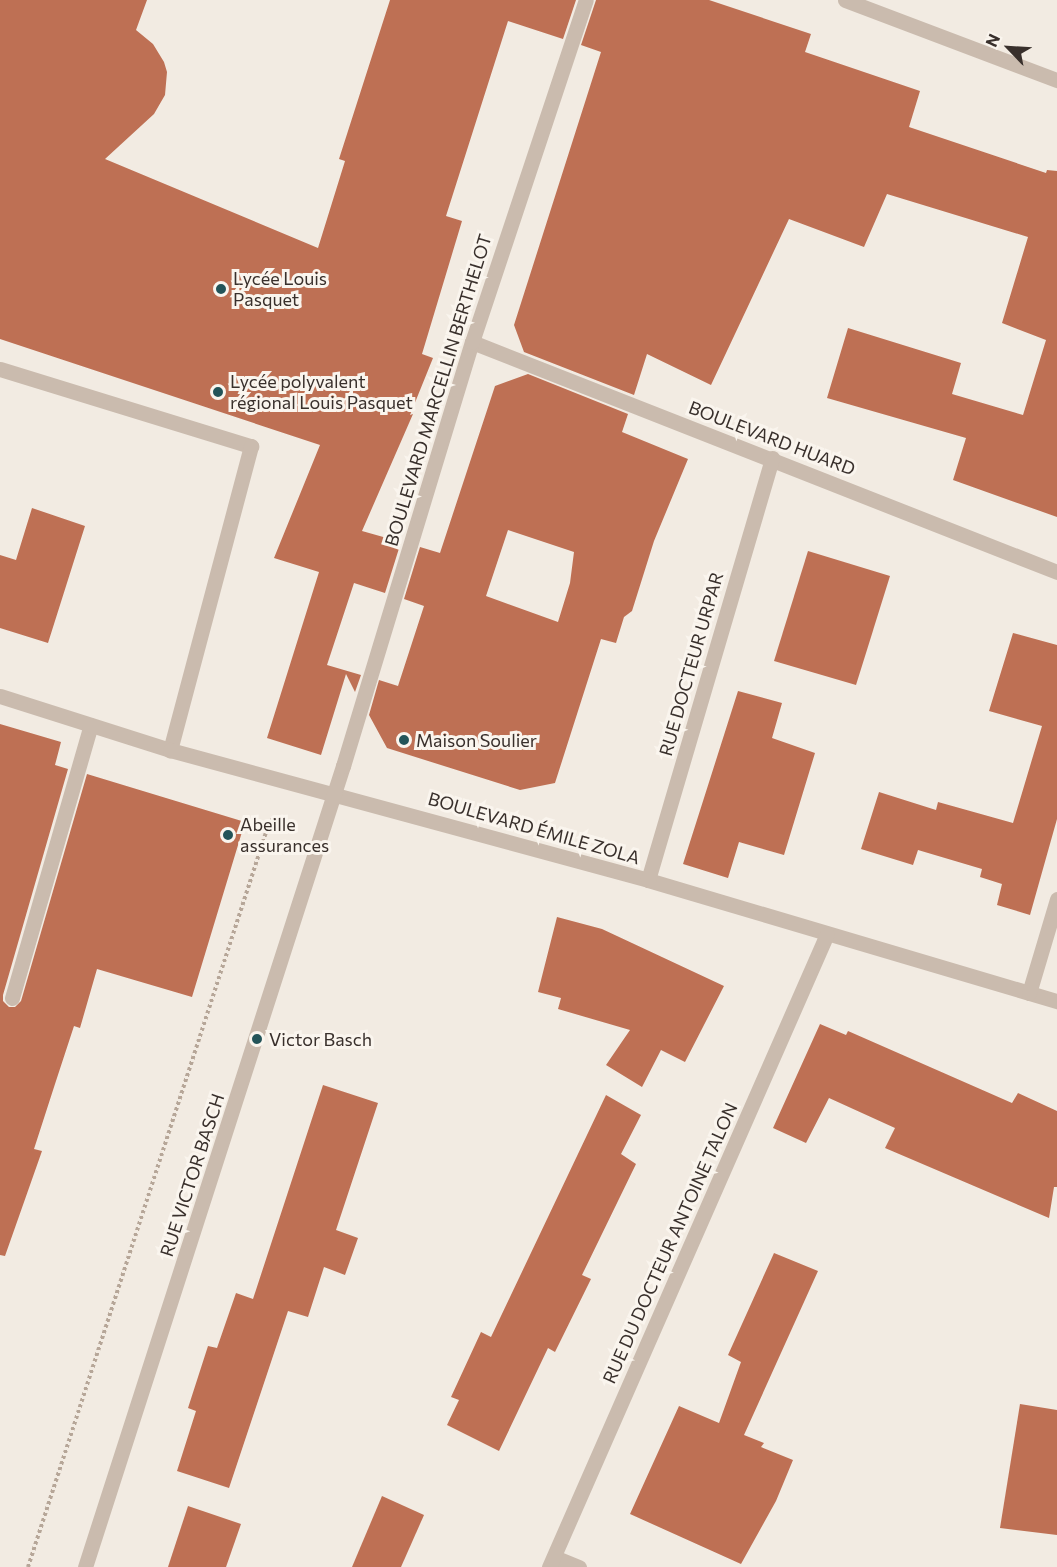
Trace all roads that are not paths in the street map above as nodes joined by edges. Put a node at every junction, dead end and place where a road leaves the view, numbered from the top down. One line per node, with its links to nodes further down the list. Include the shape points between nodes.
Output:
1 (586, 0): 4 (street, BOULEVARD MARCELLIN BERTHELOT)
2 (844, 0): 3 (street)
3 (1057, 80)
4 (472, 342): 6 (street, BOULEVARD HUARD); 11 (street, BOULEVARD MARCELLIN BERTHELOT)
5 (0, 369): 10 (street, via 251,446)
6 (772, 458): 7 (street, BOULEVARD HUARD); 12 (street, RUE DOCTEUR URPAR)
7 (1057, 572)
8 (0, 696): 9 (street, BOULEVARD ÉMILE ZOLA)
9 (91, 725): 10 (street, BOULEVARD ÉMILE ZOLA); 16 (street)
10 (170, 750): 11 (street, BOULEVARD ÉMILE ZOLA)
11 (334, 794): 12 (street, BOULEVARD ÉMILE ZOLA); 19 (street, RUE VICTOR BASCH)
12 (648, 880): 14 (street, BOULEVARD ÉMILE ZOLA)
13 (1057, 899): 15 (street)
14 (827, 934): 15 (street, BOULEVARD ÉMILE ZOLA); 18 (street, RUE DU DOCTEUR ANTOINE TALON)
15 (1029, 993): 17 (street, BOULEVARD ÉMILE ZOLA)
16 (12, 998)
17 (1057, 1001)
18 (551, 1562): 20 (street)
19 (85, 1567)
20 (579, 1567)

